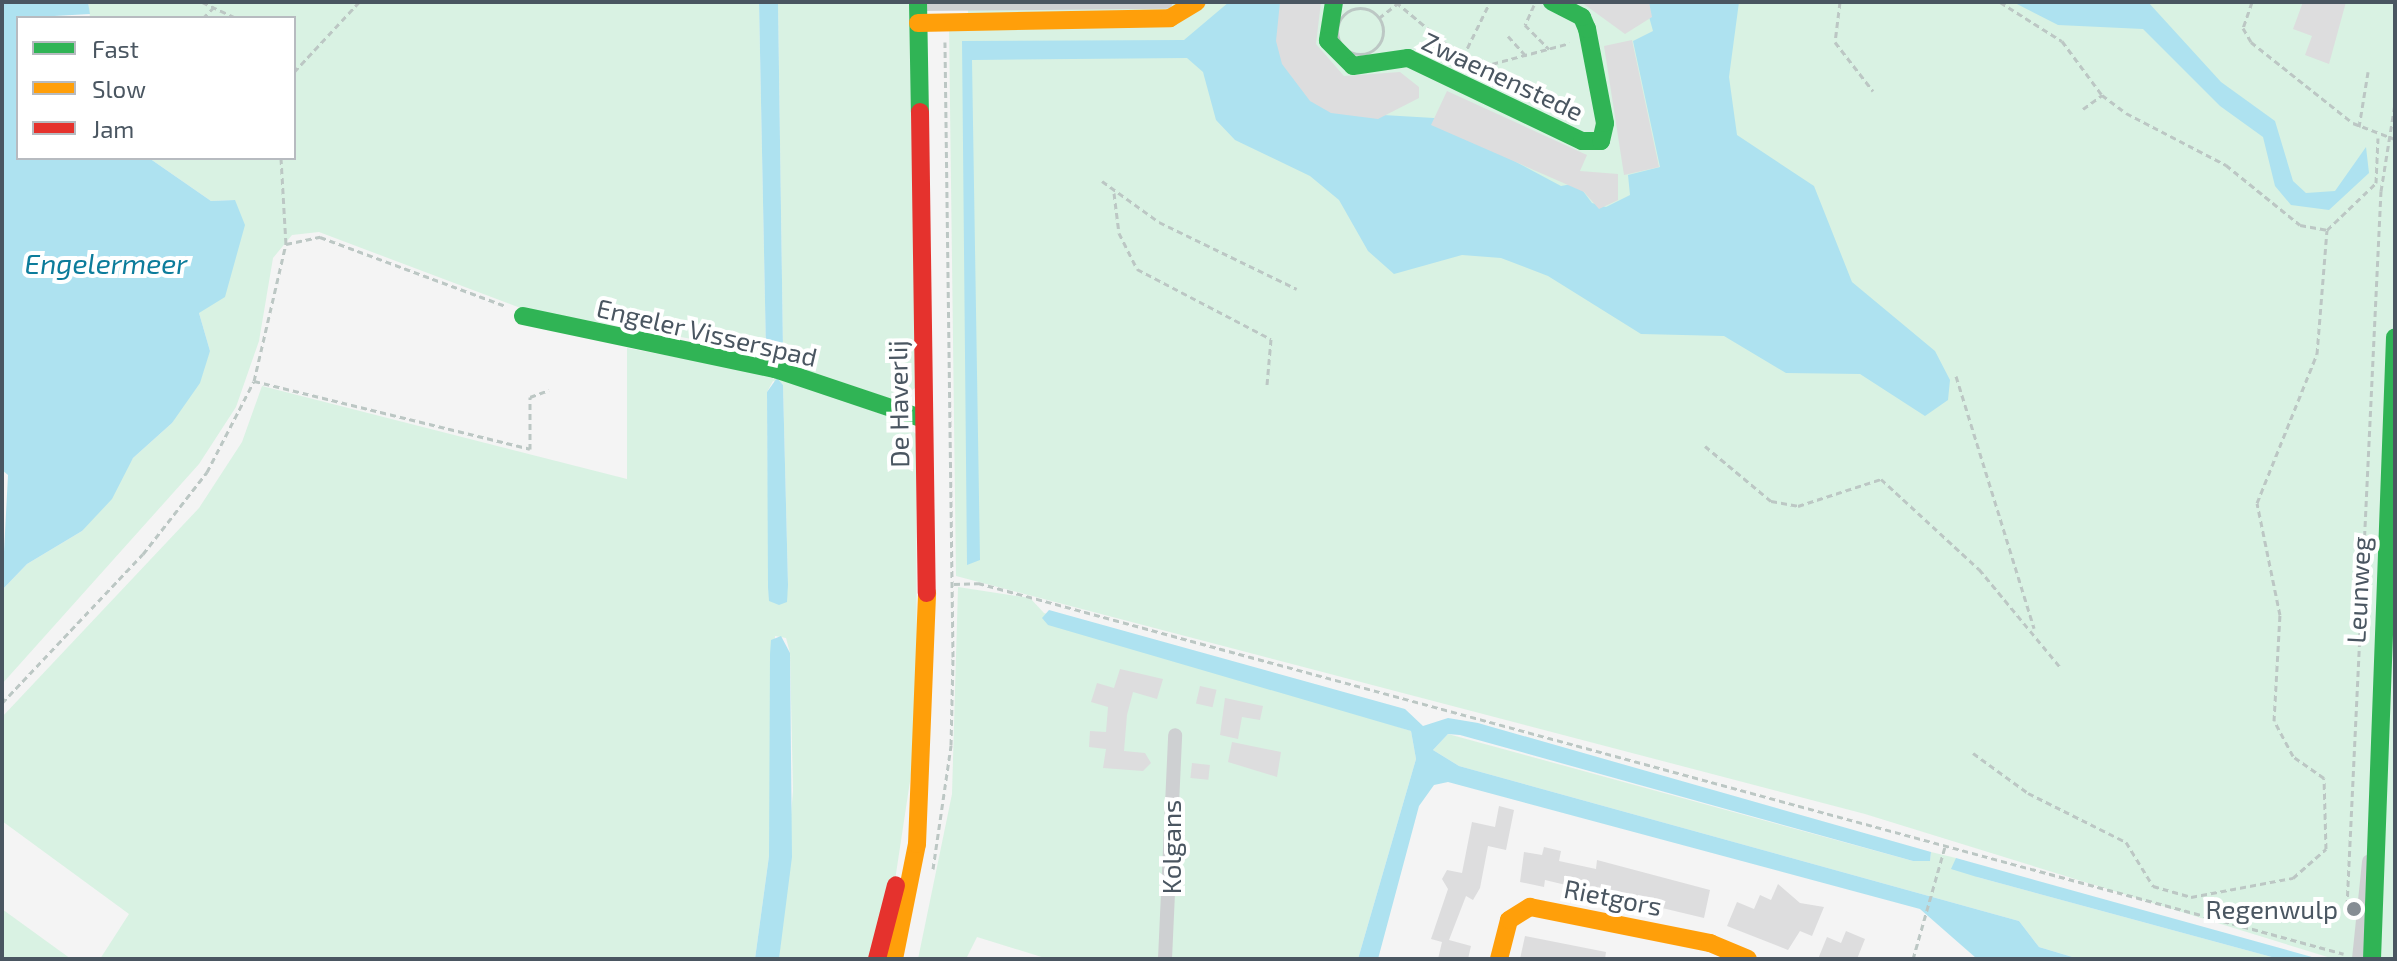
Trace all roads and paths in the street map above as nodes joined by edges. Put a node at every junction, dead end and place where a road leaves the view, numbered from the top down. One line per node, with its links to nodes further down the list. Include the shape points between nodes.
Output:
1 (202, 2): 13 (path)
2 (359, 2): 25 (path)
3 (1166, 2): 14 (street)
4 (1197, 2): 18 (street, via 1170,18)
5 (1334, 2): 27 (street, Zwaenenstede, via 1326,23 1338,58 1367,68 1408,58)
6 (1398, 2): 17 (path); 23 (path)
7 (1490, 2): 23 (path)
8 (1536, 2): 21 (path, via 1525,25)
9 (1552, 2): 20 (street, Zwaenenstede, via 1582,17)
10 (1840, 2): 28 (path, via 1835,42)
11 (2000, 2): 29 (path, via 2062,41)
12 (2252, 2): 32 (path, via 2243,28 2251,42)
13 (214, 7): 15 (path); 16 (path)
14 (918, 10): 18 (street); 48 (street, De Haverlij)
15 (205, 16)
16 (233, 16)
17 (1379, 18): 17 (path, via 1356,9 1342,17 1343,47 1371,52 1382,38)
18 (945, 21): 49 (path, De Haverlij)
19 (1508, 36): 22 (path)
20 (1589, 38): 21 (path); 27 (street, Zwaenenstede, via 1605,123 1601,141 1582,141)
21 (1549, 49): 22 (path)
22 (1525, 55): 24 (path)
23 (1463, 57): 24 (path)
24 (1475, 68): 27 (path)
25 (296, 70)
26 (2368, 72): 32 (path)
27 (1449, 78)
28 (1873, 91)
29 (2102, 95): 31 (path); 39 (path, via 2152,131 2245,178 2281,217)
30 (2395, 104): 34 (path)
31 (2083, 109)
32 (2359, 128): 33 (path)
33 (2378, 138): 34 (path); 39 (path, via 2376,183)
34 (2386, 139): 35 (path); 59 (path)
35 (2395, 139)
36 (281, 160): 40 (path)
37 (1102, 181): 38 (path)
38 (1114, 193): 41 (path); 46 (path, via 1119,233 1137,269 1271,339)
39 (2327, 230): 56 (path, via 2317,354 2257,503 2280,615 2274,721 2293,756 2324,778 2326,849 2293,878 2191,897 2153,886 2126,842 2028,793)
40 (286, 244): 42 (path, via 320,237 495,299); 45 (path)
41 (1297, 289)
42 (523, 316): 48 (street, Engeler Visserspad, via 775,369)
43 (2395, 337): 69 (street, Leunweg)
44 (1956, 376): 52 (path)
45 (254, 381): 47 (path, via 530,449 530,397); 54 (path, via 229,437 174,518)
46 (1267, 385)
47 (549, 390)
48 (924, 419): 57 (street, De Haverlij, via 928,696)
49 (950, 424)
50 (1705, 446): 52 (path, via 1747,486 1785,504 1798,506 1881,479)
51 (954, 584): 58 (path, via 978,583)
52 (2035, 630): 53 (path)
53 (2061, 668)
54 (2, 703)
55 (1175, 735): 64 (street, Kolgans)
56 (1973, 753)
57 (919, 804): 62 (street, De Haverlij); 63 (street, De Haverlij)
58 (1946, 847): 61 (path); 67 (path)
59 (2347, 913)
60 (2344, 941): 61 (path)
61 (2342, 953): 68 (path); 69 (path)
62 (877, 959)
63 (894, 959)
64 (1165, 959)
65 (1499, 959): 66 (street, Rietgors, via 1509,920 1530,907 1710,943)
66 (1748, 959)
67 (1913, 959)
68 (2341, 959)
69 (2363, 959)

